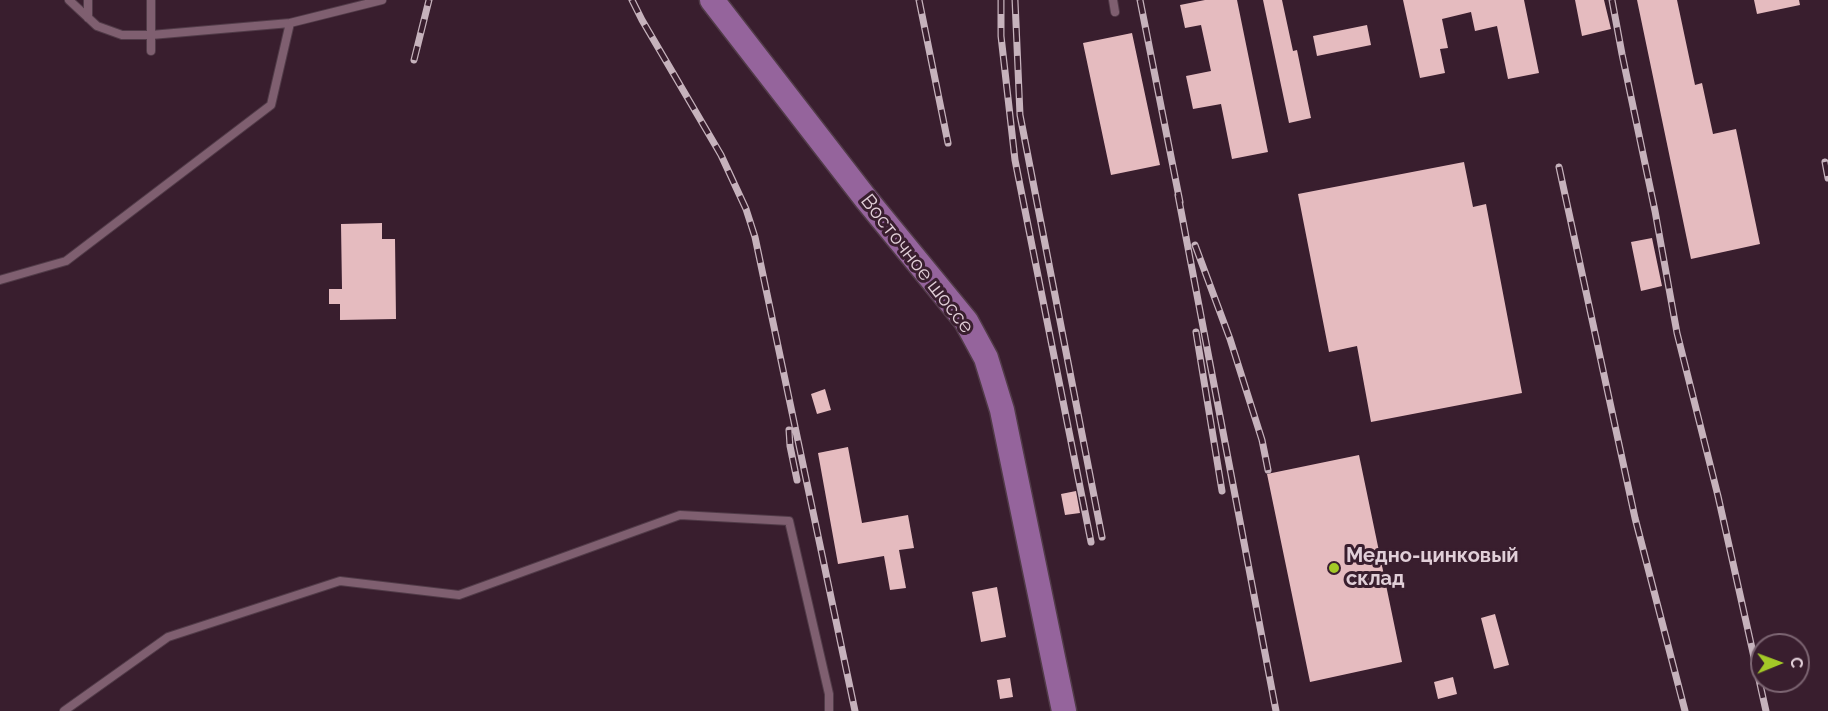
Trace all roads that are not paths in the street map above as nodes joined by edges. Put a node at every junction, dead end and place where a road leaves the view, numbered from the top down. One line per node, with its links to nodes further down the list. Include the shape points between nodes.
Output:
1 (69, 0): 8 (lane)
2 (88, 0): 8 (lane)
3 (151, 0): 10 (lane)
4 (382, 0): 9 (lane)
5 (712, 0): 15 (main road, Восточное шоссе, via 966,321 986,358 1002,410)
6 (1113, 0): 7 (lane)
7 (1115, 12)
8 (88, 18): 10 (lane, via 97,26 122,35)
9 (290, 23): 10 (lane); 12 (lane, via 271,105 66,261)
10 (151, 35): 11 (lane)
11 (151, 51)
12 (0, 280)
13 (64, 711): 14 (lane, via 168,637 340,581 459,595 680,515 789,521)
14 (830, 711)
15 (1064, 711)

